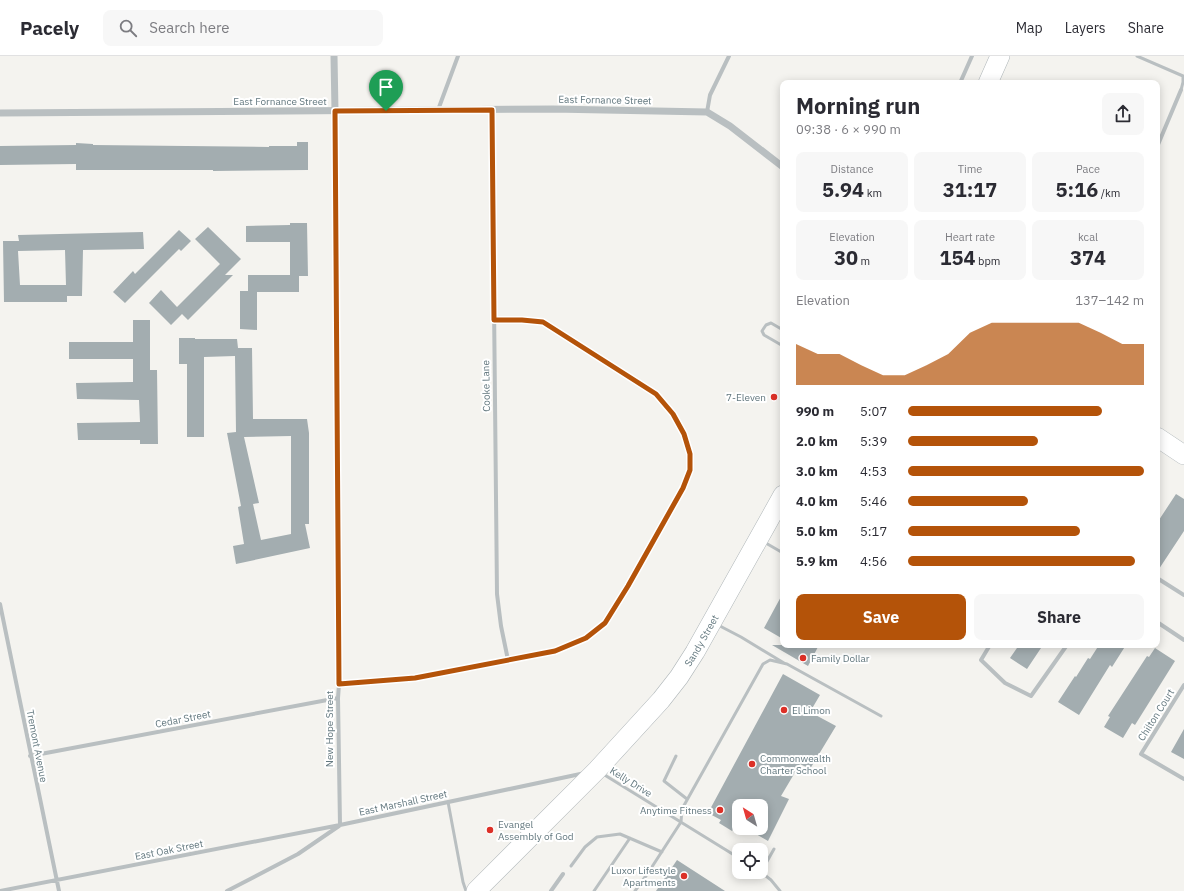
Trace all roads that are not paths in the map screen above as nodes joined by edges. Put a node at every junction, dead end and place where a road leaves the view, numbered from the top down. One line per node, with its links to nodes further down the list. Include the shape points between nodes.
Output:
1 (334, 56): 12 (street, New Hope Street)
2 (458, 56): 10 (street)
3 (729, 56): 13 (street, via 710,96)
4 (972, 56): 7 (street)
5 (1000, 56): 8 (main road)
6 (1138, 56): 9 (lane, via 1183,76)
7 (961, 80)
8 (989, 80)
9 (1181, 90): 15 (street)
10 (438, 110): 11 (street, East Fornance Street); 12 (street, East Fornance Street)
11 (492, 110): 13 (street, East Fornance Street); 17 (street, Cooke Lane)
12 (335, 111): 14 (street, East Fornance Street); 38 (street, New Hope Street)
13 (707, 112): 16 (street, via 730,126)
14 (0, 113)
15 (1160, 140)
16 (780, 165)
17 (494, 320): 36 (street, Cooke Lane, via 497,594); 36 (street, via 543,322 656,394 673,414 684,434 690,454 690,470 683,488 605,623 586,638 555,651)
18 (780, 328): 19 (lane, via 771,323 762,331 764,335)
19 (780, 344)
20 (1160, 439): 21 (main road)
21 (1184, 455)
22 (780, 500): 23 (main road, Sandy Street)
23 (758, 539): 24 (lane); 29 (main road, Sandy Street)
24 (780, 551)
25 (1160, 580): 27 (street)
26 (1184, 587): 27 (street)
27 (1182, 594)
28 (0, 604): 32 (street, Tremont Avenue)
29 (712, 622): 37 (lane); 44 (main road, Sandy Street, via 680,677)
30 (1160, 624): 33 (street)
31 (0, 630): 32 (lane)
32 (6, 630): 42 (street, Tremont Avenue)
33 (1184, 640)
34 (988, 648): 35 (street, via 981,660 1005,683 1031,696)
35 (1065, 648)
36 (508, 660): 38 (street, via 415,678)
37 (787, 664): 41 (lane); 46 (lane, via 770,660 764,664)
38 (339, 684): 40 (street, New Hope Street)
39 (1184, 685): 45 (street, Chilton Court, via 1140,754)
40 (338, 698): 42 (street, Cedar Street); 49 (street, New Hope Street)
41 (881, 716)
42 (30, 756): 58 (street, Tremont Avenue)
43 (676, 756): 46 (lane, via 664,781)
44 (597, 770): 47 (street, East Marshall Street); 48 (lane, Kelly Drive); 63 (main road, Sandy Street)
45 (1184, 779)
46 (687, 799): 48 (lane, via 682,809)
47 (448, 802): 49 (street, East Marshall Street); 62 (lane)
48 (681, 822): 52 (lane); 53 (lane, Kelly Drive)
49 (340, 825): 58 (street, East Oak Street); 61 (street, East Marshall Street, via 298,854)
50 (630, 838): 52 (lane); 55 (lane, via 620,834 597,837 585,847); 65 (lane)
51 (774, 849): 54 (lane)
52 (662, 852): 66 (lane)
53 (732, 854)
54 (768, 860)
55 (571, 866)
56 (563, 874): 64 (street)
57 (768, 878): 67 (lane)
58 (57, 879): 59 (street, East Oak Street); 60 (street, Tremont Avenue)
59 (0, 891)
60 (59, 891)
61 (227, 891)
62 (466, 891)
63 (476, 891)
64 (551, 891)
65 (594, 891)
66 (635, 891)
67 (780, 891)

